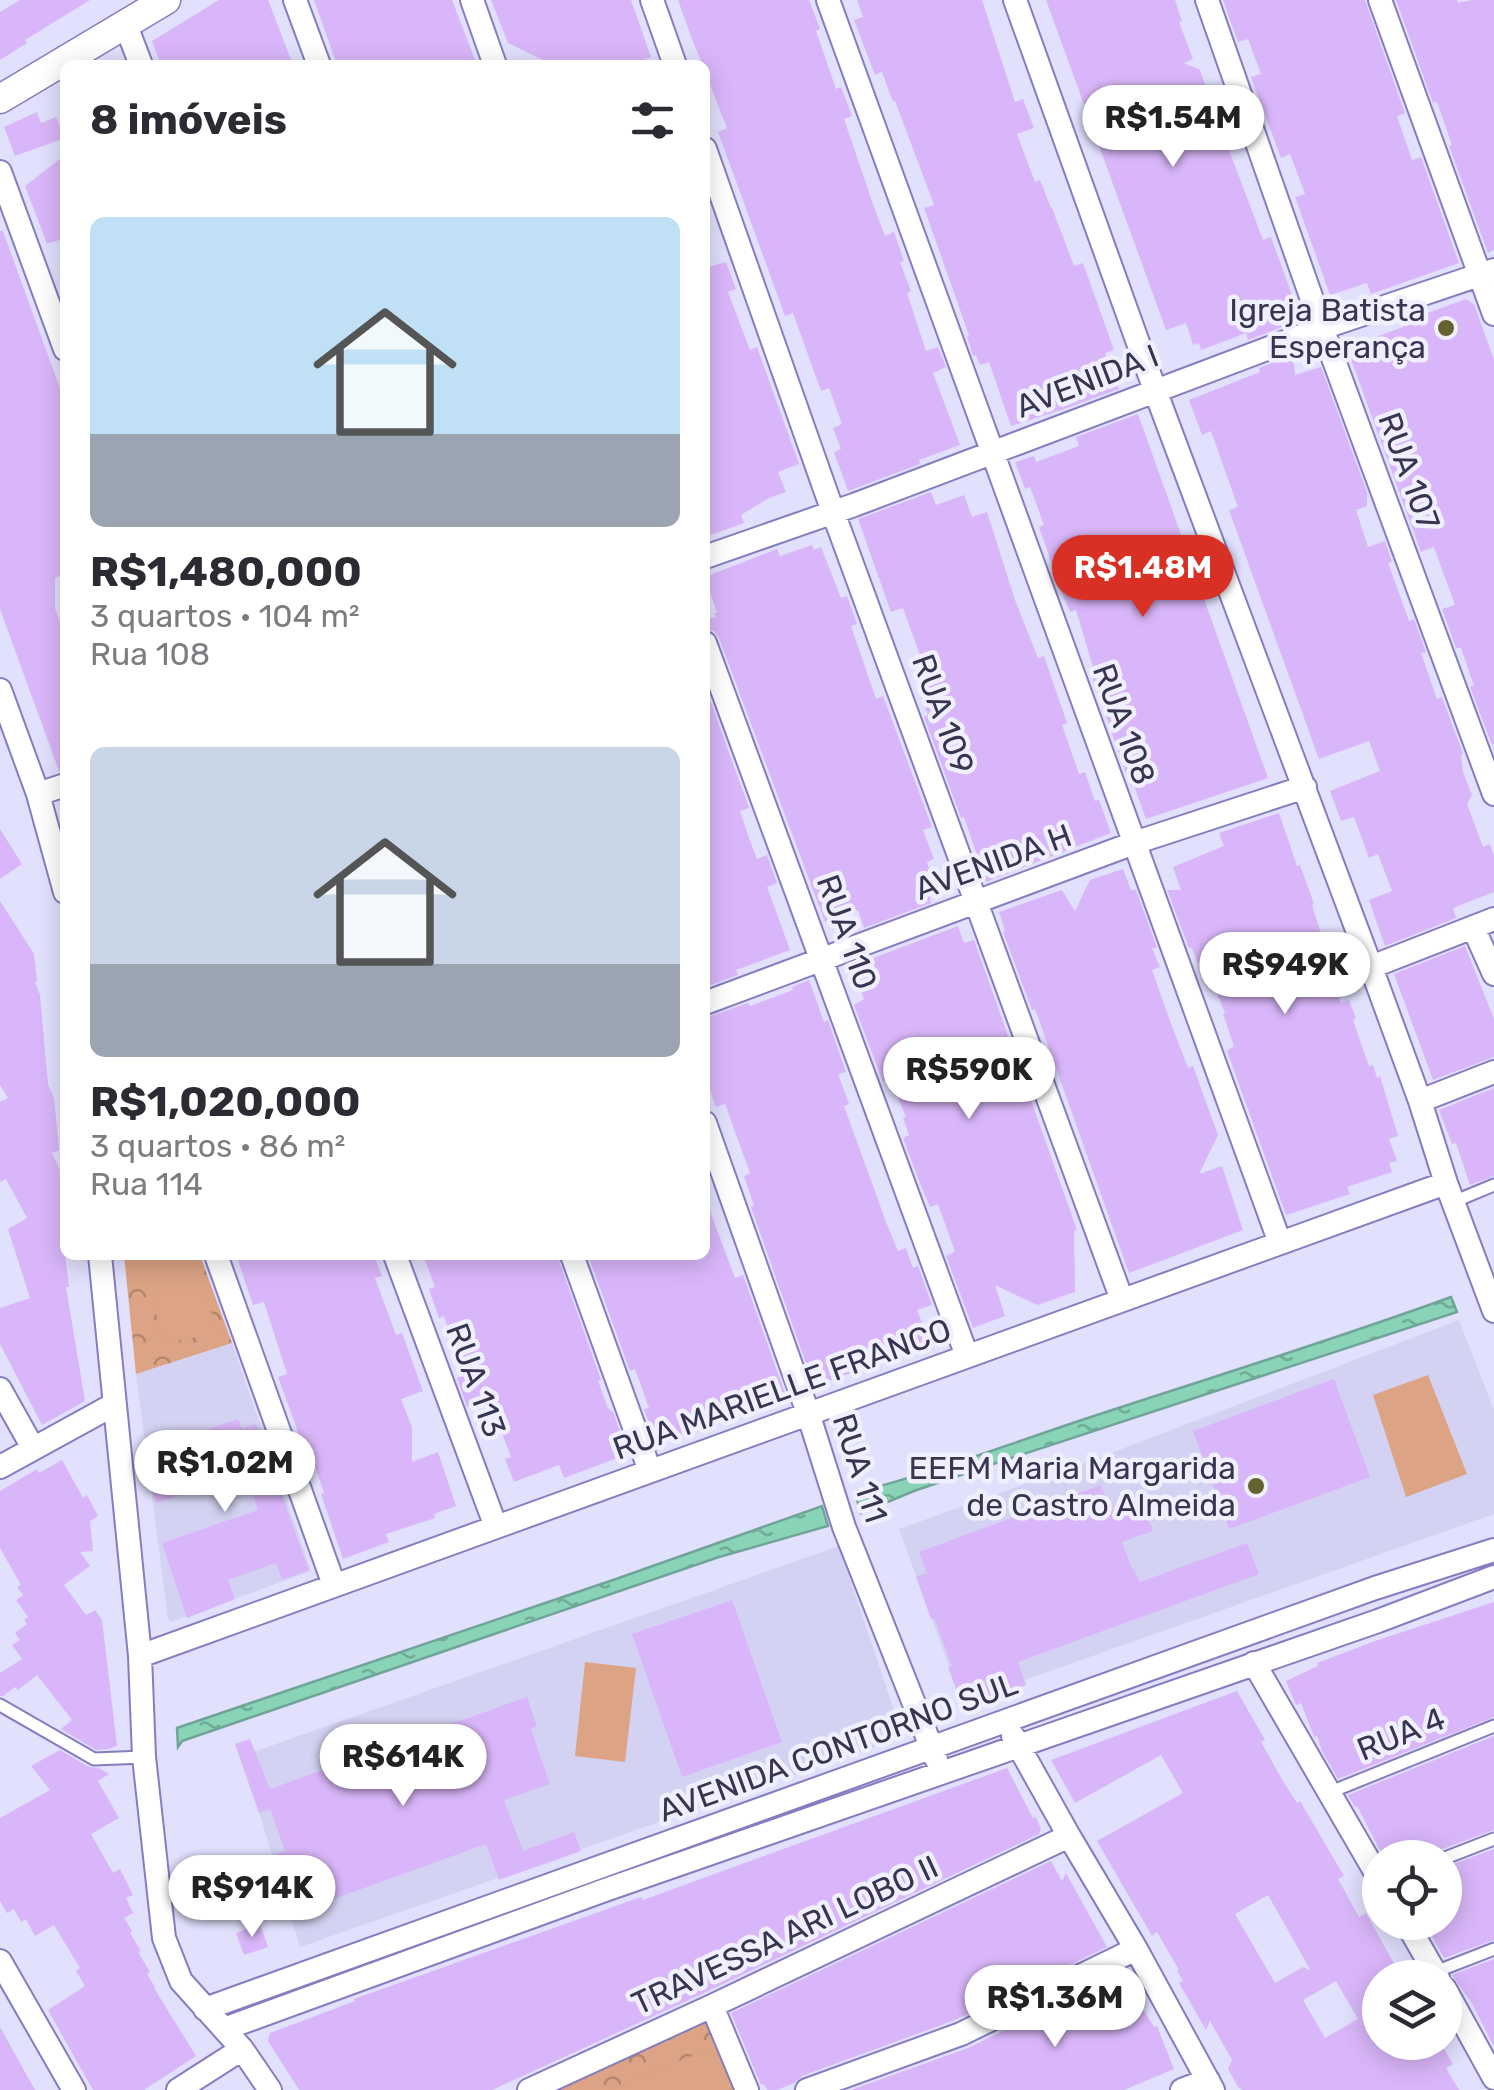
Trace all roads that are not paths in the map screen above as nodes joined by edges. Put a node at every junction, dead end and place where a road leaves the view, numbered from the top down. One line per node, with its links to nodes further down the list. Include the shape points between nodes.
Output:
1 (166, 0): 9 (street)
2 (295, 0): 12 (street)
3 (472, 0): 13 (street)
4 (652, 0): 14 (street)
5 (828, 0): 24 (street, RUA 108)
6 (1014, 0): 23 (street)
7 (1207, 0): 21 (street, RUA 107)
8 (1380, 0): 19 (street)
9 (125, 23): 10 (street); 11 (street)
10 (64, 60)
11 (138, 60)
12 (316, 60)
13 (494, 60)
14 (673, 60)
15 (60, 63): 16 (street)
16 (0, 99)
17 (710, 163): 25 (street, RUA 109)
18 (0, 172): 22 (street)
19 (1487, 272): 20 (street); 21 (street, AVENIDA I)
20 (1494, 314)
21 (1322, 328): 23 (street, AVENIDA I); 33 (street, RUA 107)
22 (60, 335)
23 (1155, 390): 24 (street, AVENIDA I); 31 (street)
24 (991, 452): 25 (street, AVENIDA I); 34 (street, RUA 108)
25 (834, 512): 26 (street, AVENIDA I); 36 (street, RUA 109)
26 (710, 556)
27 (710, 656): 38 (street, RUA 110)
28 (0, 690): 29 (street)
29 (7, 732): 32 (street)
30 (60, 787): 32 (street)
31 (1305, 787): 34 (street, AVENIDA H); 39 (street)
32 (38, 794): 35 (street)
33 (1494, 794)
34 (1134, 843): 36 (street, AVENIDA H); 47 (street, RUA 108)
35 (60, 874)
36 (977, 902): 38 (street, AVENIDA H); 52 (street, RUA 109)
37 (1484, 923): 39 (street); 40 (street)
38 (823, 960): 41 (street, AVENIDA H); 54 (street, RUA 110)
39 (1371, 967): 43 (street)
40 (1494, 974)
41 (710, 1002)
42 (1494, 1072): 43 (street)
43 (1420, 1102): 46 (street)
44 (710, 1137): 57 (street, RUA 111)
45 (1494, 1185): 46 (lane)
46 (1450, 1192): 47 (street, RUA MARIELLE FRANCO); 53 (street)
47 (1280, 1243): 52 (street, RUA MARIELLE FRANCO)
48 (100, 1260): 56 (street)
49 (218, 1260): 64 (street)
50 (397, 1260): 61 (street, RUA 113)
51 (574, 1260): 60 (street)
52 (1122, 1300): 54 (street, RUA MARIELLE FRANCO)
53 (1494, 1311)
54 (967, 1356): 57 (street, RUA MARIELLE FRANCO)
55 (0, 1389): 58 (street)
56 (113, 1405): 58 (street); 65 (street)
57 (808, 1414): 60 (street, RUA MARIELLE FRANCO); 71 (street, RUA 111, via 844,1527)
58 (33, 1448): 59 (street)
59 (0, 1467)
60 (650, 1471): 61 (street, RUA MARIELLE FRANCO)
61 (496, 1527): 64 (street, RUA MARIELLE FRANCO)
62 (1494, 1550): 68 (street, AVENIDA CONTORNO SUL)
63 (1494, 1577): 66 (street, AVENIDA CONTORNO SUL)
64 (334, 1585): 65 (street, RUA MARIELLE FRANCO)
65 (140, 1656): 72 (street)
66 (1254, 1663): 70 (street, AVENIDA CONTORNO SUL); 74 (street)
67 (0, 1706): 72 (lane, via 94,1760)
68 (1007, 1722): 70 (street); 71 (street, AVENIDA CONTORNO SUL)
69 (1494, 1726): 74 (lane, RUA 4)
70 (1018, 1747): 73 (street, AVENIDA CONTORNO SUL); 75 (street)
71 (932, 1748): 73 (street, RUA 111); 84 (street, AVENIDA CONTORNO SUL)
72 (144, 1757): 84 (street, via 164,1938 181,1981)
73 (941, 1774): 86 (street, AVENIDA CONTORNO SUL)
74 (1328, 1793): 77 (street)
75 (1069, 1836): 79 (street); 83 (street, TRAVESSA ARI LOBO II)
76 (1494, 1839): 78 (lane)
77 (1362, 1850)
78 (1462, 1851)
79 (1136, 1949): 89 (street); 95 (street, via 960,2034)
80 (1494, 1950): 82 (lane)
81 (0, 1961): 90 (street)
82 (1462, 1968)
83 (712, 2006): 93 (street, TRAVESSA ARI LOBO II); 94 (street)
84 (204, 2009): 86 (street)
85 (1462, 2020): 88 (street)
86 (224, 2030): 87 (street)
87 (242, 2048): 91 (street); 92 (street)
88 (1494, 2078)
89 (1210, 2085): 96 (street)
90 (74, 2090)
91 (178, 2090)
92 (270, 2090)
93 (529, 2090)
94 (747, 2090)
95 (807, 2090)
96 (1182, 2090)

